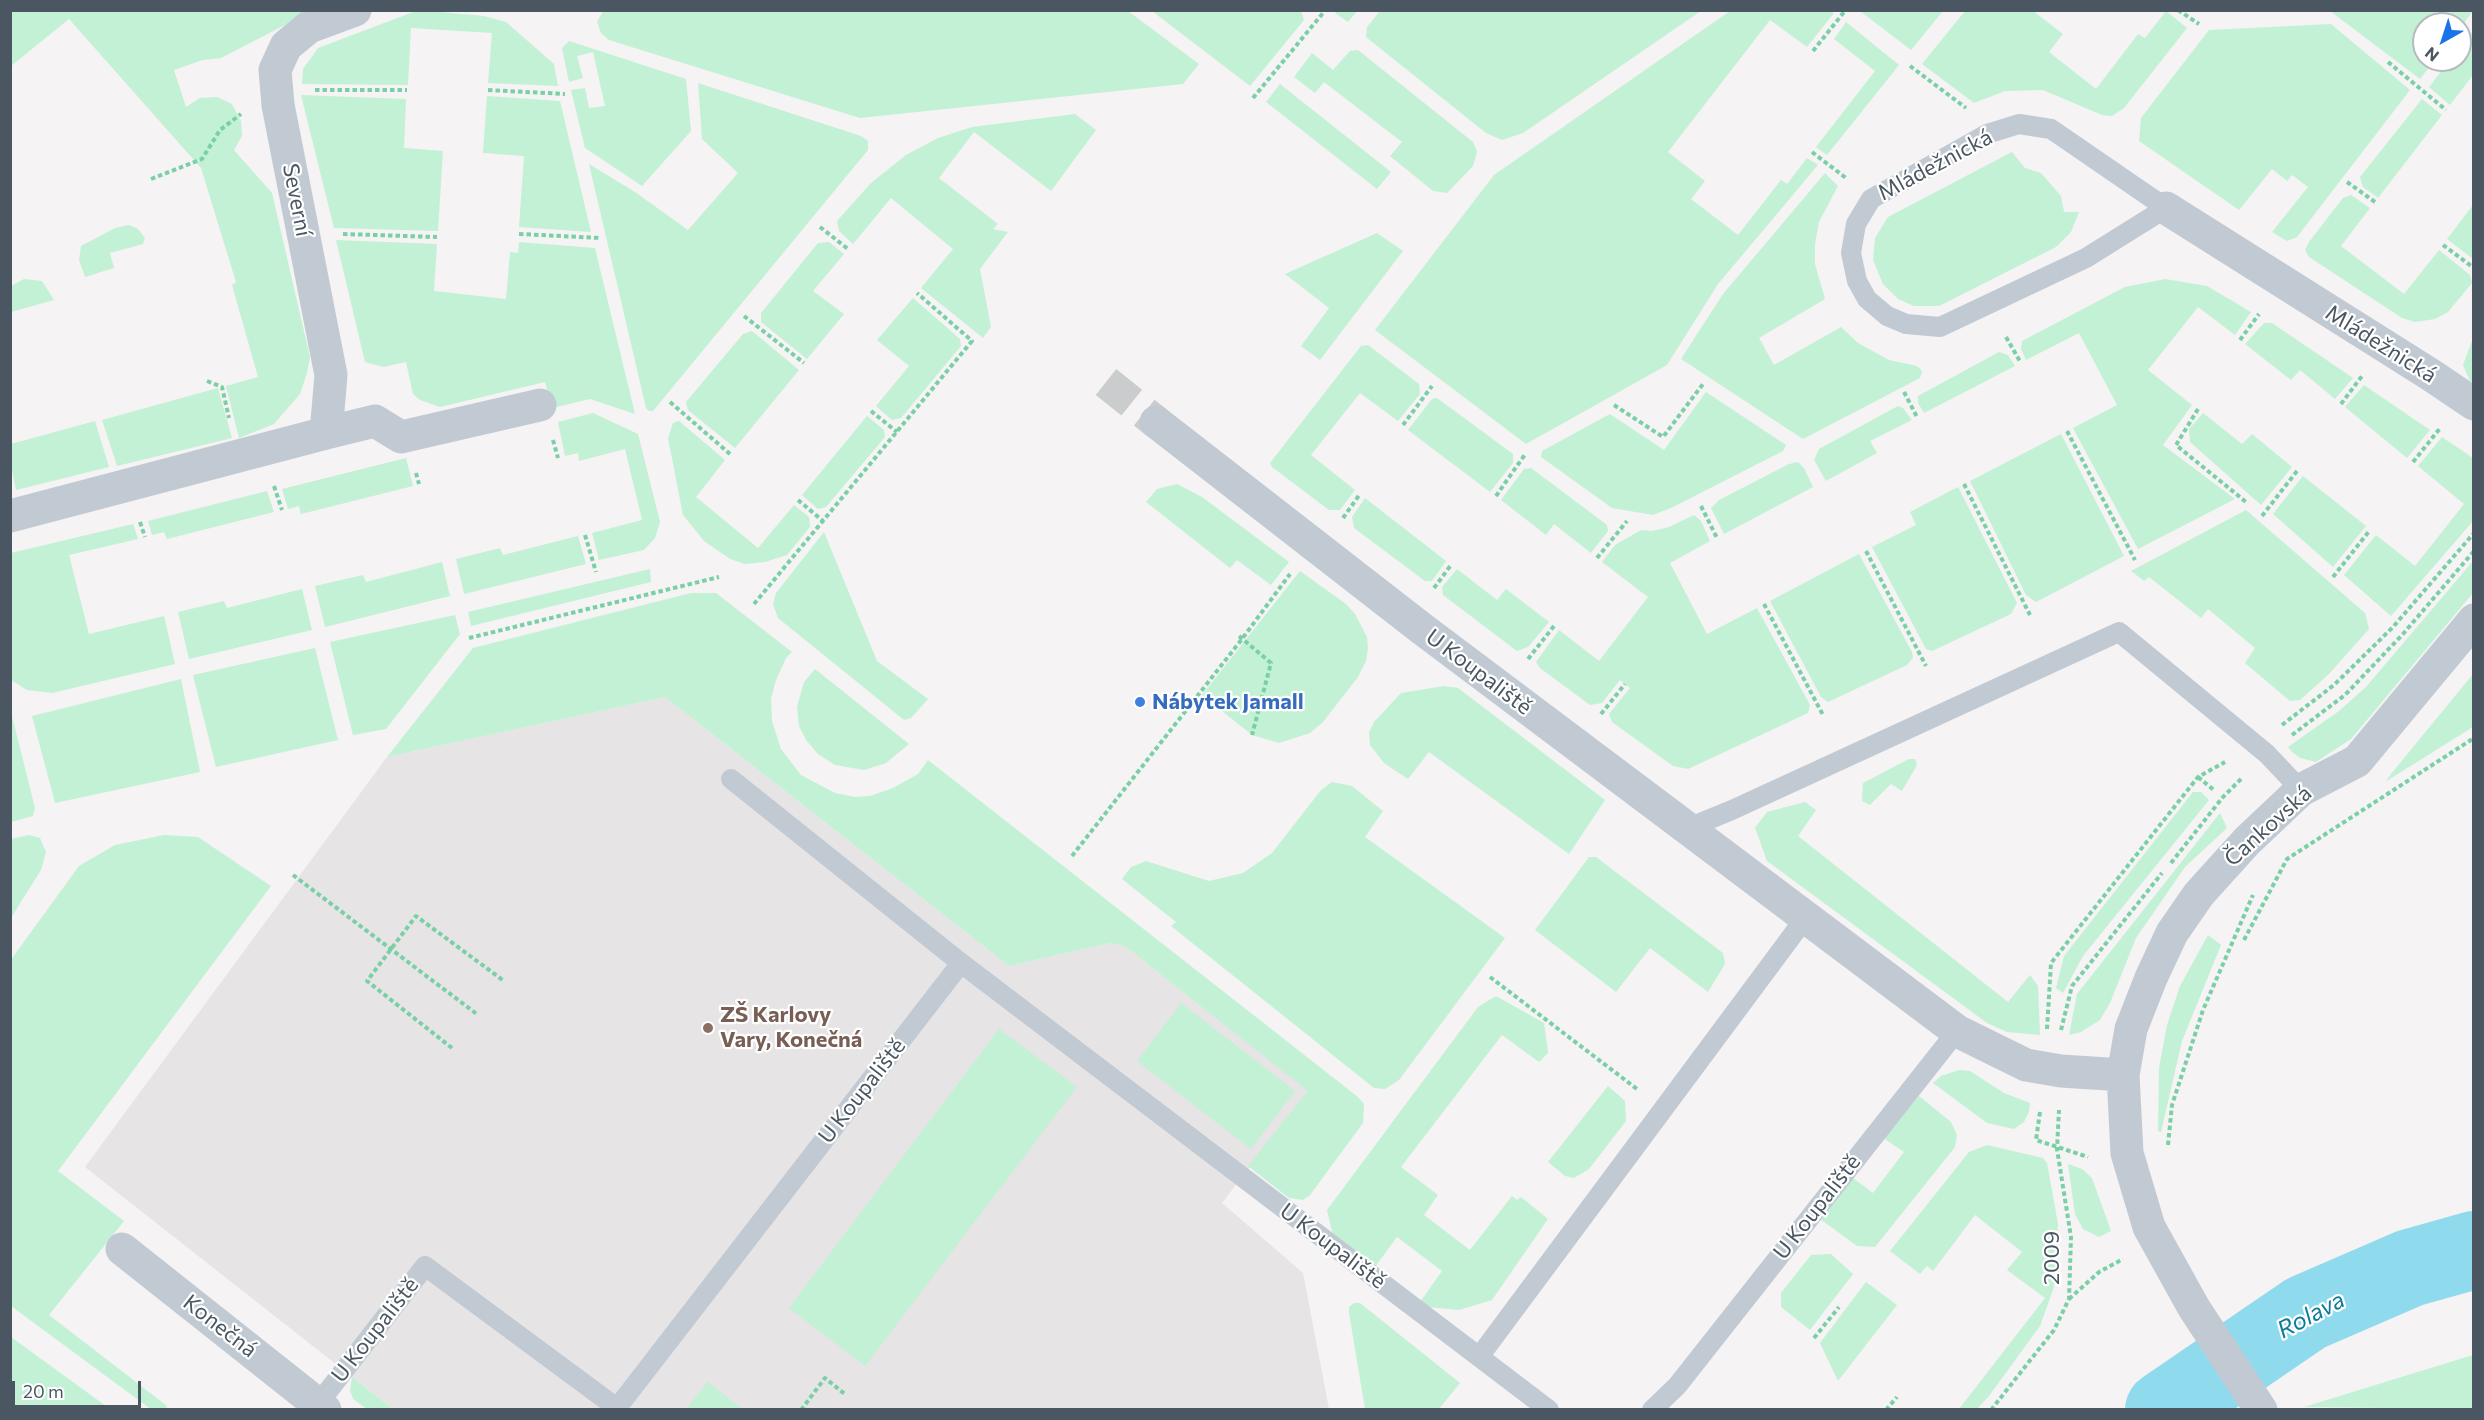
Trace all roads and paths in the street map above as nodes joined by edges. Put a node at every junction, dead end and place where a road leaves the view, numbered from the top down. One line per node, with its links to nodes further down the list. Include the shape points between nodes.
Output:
1 (355, 10): 12 (street, Severní, via 309,27 286,46 275,70)
2 (1321, 10): 13 (path, via 1323,13)
3 (2178, 10): 5 (path)
4 (1844, 12): 6 (path)
5 (2199, 24)
6 (1813, 51)
7 (2388, 62): 14 (path)
8 (1910, 66): 15 (path)
9 (407, 90): 12 (path, via 297,90)
10 (488, 90): 11 (path)
11 (565, 94)
12 (277, 97): 17 (path, via 234,117 210,142 202,159); 55 (street, Severní, via 331,375)
13 (1253, 98)
14 (2446, 110)
15 (1974, 114)
16 (1812, 152): 18 (path)
17 (151, 179)
18 (1850, 180)
19 (2347, 182): 20 (path)
20 (2375, 202)
21 (2166, 208): 21 (lane, Mládežnická, via 2051,129 2019,124 1987,134 1871,199 1856,224 1851,253 1857,281 1867,299 1887,316 1906,324 1940,327 2086,258); 44 (street, Mládežnická)
22 (820, 226): 28 (path)
23 (342, 234): 25 (path)
24 (519, 234): 26 (path)
25 (437, 237)
26 (601, 238)
27 (2443, 245): 29 (path)
28 (848, 249)
29 (2474, 268)
30 (917, 293): 54 (path, via 972,341)
31 (2263, 308): 34 (path)
32 (744, 316): 35 (path)
33 (2006, 337): 36 (path)
34 (2241, 340)
35 (804, 363)
36 (2021, 363)
37 (2362, 376): 43 (path)
38 (207, 381): 57 (path, via 222,387)
39 (1703, 384): 46 (path, via 1663,437)
40 (1432, 386): 51 (path)
41 (1904, 392): 49 (path)
42 (670, 402): 58 (path)
43 (2341, 404)
44 (2474, 404)
45 (540, 405): 55 (street, via 401,437 375,421)
46 (1614, 405)
47 (2198, 409): 66 (path, via 2176,445)
48 (871, 411): 54 (path)
49 (1917, 417)
50 (1156, 422): 76 (street, U Koupaliště)
51 (1403, 425)
52 (2441, 427): 59 (path)
53 (2067, 431): 81 (path)
54 (897, 432): 72 (path)
55 (326, 433): 57 (street)
56 (1526, 453): 64 (path)
57 (239, 454): 69 (street)
58 (730, 454)
59 (2413, 462)
60 (2297, 471): 70 (path)
61 (1964, 484): 89 (path)
62 (273, 485): 68 (path)
63 (1360, 494): 76 (path)
64 (1496, 496)
65 (798, 500): 72 (path)
66 (2246, 502)
67 (1701, 506): 78 (path)
68 (282, 510)
69 (10, 516)
70 (2262, 516)
71 (138, 518): 77 (path)
72 (823, 521): 87 (path)
73 (1627, 521): 80 (path)
74 (2370, 530): 85 (path)
75 (585, 535): 83 (path)
76 (1324, 535): 93 (path); 105 (street, U Koupaliště)
77 (145, 537)
78 (1717, 538)
79 (1866, 551): 94 (path)
80 (1597, 558)
81 (2135, 560)
82 (1451, 565): 86 (path)
83 (596, 572)
84 (719, 577): 92 (path)
85 (2333, 577)
86 (1428, 596)
87 (754, 604)
88 (1764, 604): 97 (path)
89 (2030, 615)
90 (2474, 620): 103 (street, Čankovská, via 2357,761)
91 (1554, 626): 95 (path)
92 (468, 638)
93 (1240, 638): 99 (path, via 1271,663); 107 (path)
94 (1926, 666)
95 (1522, 667)
96 (1625, 684): 98 (path)
97 (1823, 715)
98 (1595, 722)
99 (1252, 735)
100 (2474, 738): 110 (path, via 2287,859)
101 (2198, 777): 104 (path)
102 (731, 779): 112 (lane)
103 (2301, 790): 105 (lane, via 2267,754 2119,632); 106 (street, Čankovská)
104 (2215, 791)
105 (1688, 828): 109 (street, U Koupaliště)
106 (2247, 841): 118 (street, Čankovská, via 2199,894 2172,933 2131,1029); 123 (path, via 2263,872 2203,1010 2172,1105)
107 (1072, 856)
108 (293, 875): 111 (path)
109 (1806, 917): 116 (street, U Koupaliště); 129 (lane)
110 (2244, 940)
111 (391, 949): 114 (path, via 416,916); 115 (path); 117 (path, via 367,981)
112 (961, 963): 129 (lane, U Koupaliště); 132 (lane, U Koupaliště, via 617,1408 425,1266)
113 (1490, 976): 119 (path)
114 (504, 981)
115 (478, 1015)
116 (1957, 1031): 118 (street, U Koupaliště, via 2026,1065); 135 (lane, U Koupaliště, via 1677,1386)
117 (452, 1048)
118 (2123, 1075): 138 (street, Čankovská, via 2127,1153 2149,1227 2194,1308)
119 (1640, 1092)
120 (2040, 1112): 122 (path)
121 (2058, 1118): 126 (path, 2009, via 2057,1149 2071,1236)
122 (2036, 1140)
123 (2168, 1149)
124 (122, 1249): 132 (street, Konečná)
125 (2129, 1255): 126 (path, via 2099,1272)
126 (2069, 1299): 137 (path, 2009, via 2054,1330)
127 (1839, 1307): 128 (path)
128 (1814, 1338)
129 (1479, 1357): 134 (lane, U Koupaliště)
130 (846, 1395): 133 (path, via 825,1378)
131 (1897, 1396): 136 (path)
132 (319, 1408)
133 (801, 1410)
134 (1549, 1410)
135 (1652, 1410)
136 (1887, 1410)
137 (1991, 1410)
138 (2261, 1410)

